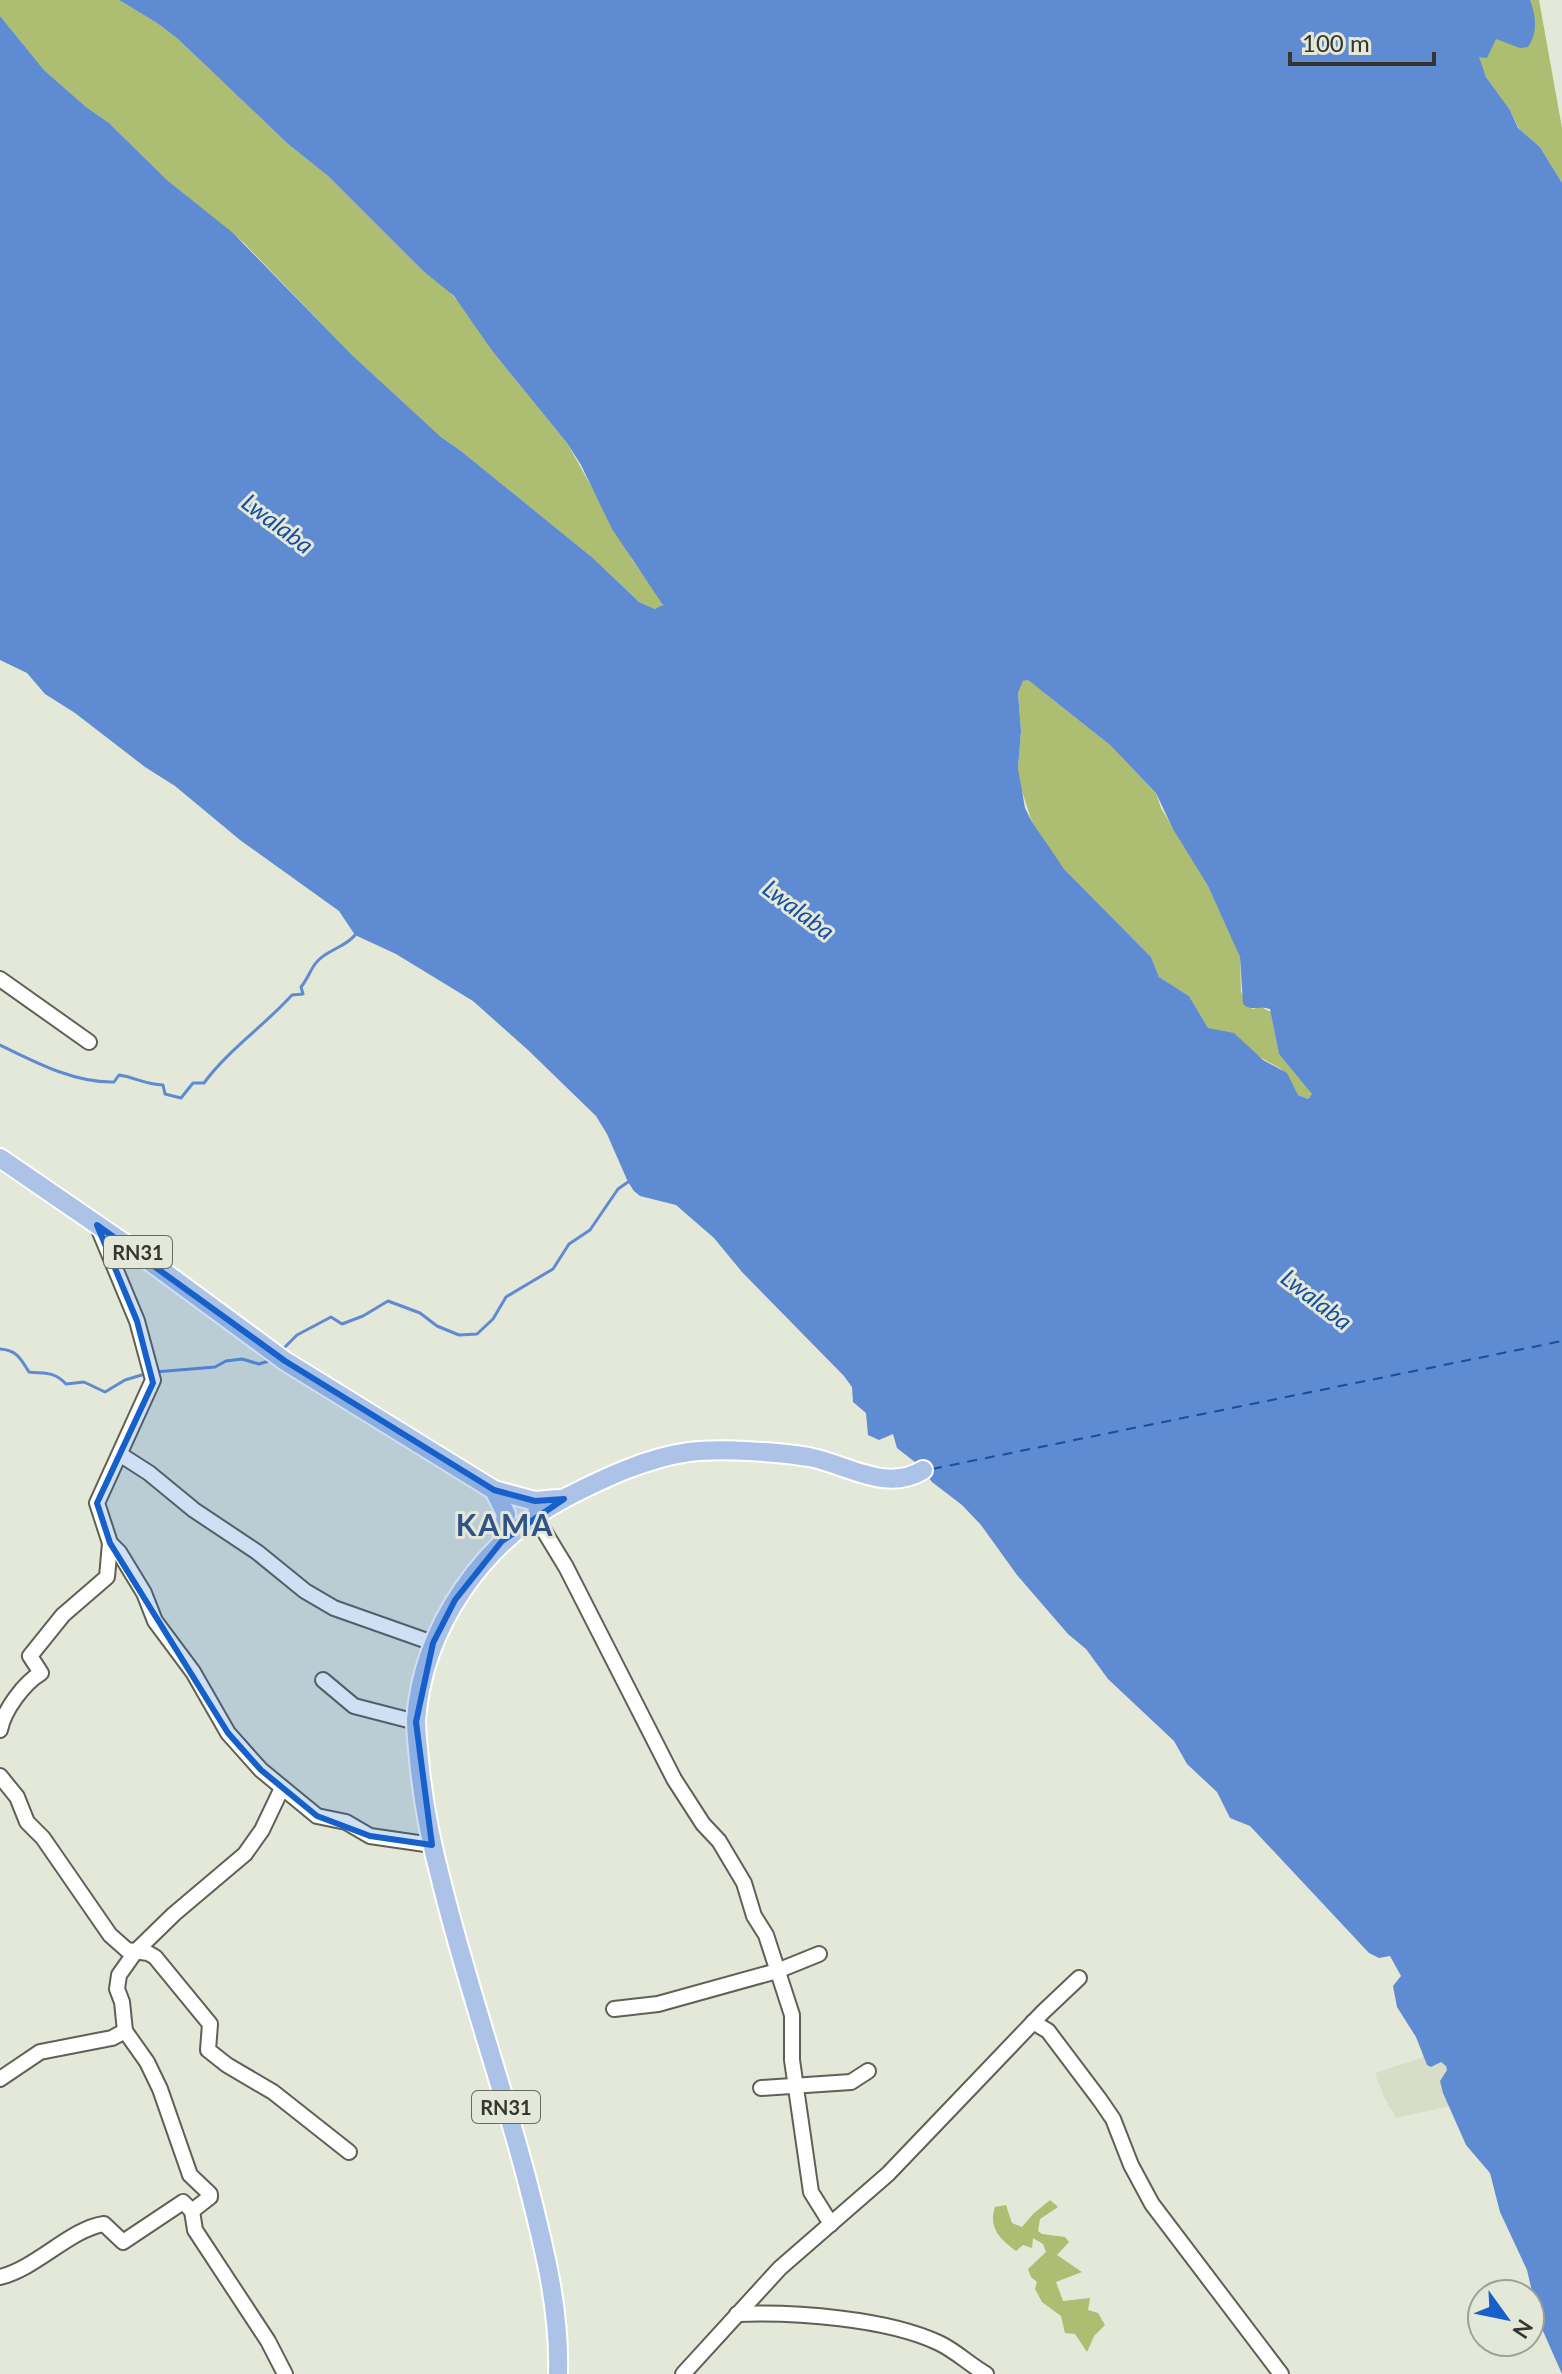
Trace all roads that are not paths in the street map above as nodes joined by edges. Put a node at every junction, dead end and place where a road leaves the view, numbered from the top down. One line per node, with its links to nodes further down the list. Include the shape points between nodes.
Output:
1 (0, 979): 2 (street)
2 (89, 1042)
3 (0, 1158): 4 (main road, RN31)
4 (97, 1225): 5 (street, via 137,1321 153,1380); 7 (main road, RN31, via 278,1357)
5 (121, 1455): 11 (street, via 97,1503); 12 (street, via 305,1591 334,1608)
6 (923, 1470): 8 (main road, via 906,1477 867,1477 811,1457 691,1452 655,1460)
7 (494, 1490): 8 (main road, via 535,1501); 10 (main road, via 506,1510)
8 (564, 1499): 9 (main road)
9 (535, 1516): 10 (main road); 21 (street, via 674,1779 743,1880)
10 (502, 1541): 12 (main road, RN31, via 455,1600)
11 (110, 1543): 15 (street, via 107,1577 60,1618 30,1656 41,1673 30,1680); 17 (street, via 228,1733)
12 (433, 1643): 14 (main road, RN31)
13 (323, 1680): 14 (street, via 354,1706)
14 (416, 1722): 18 (main road, RN31)
15 (0, 1730)
16 (0, 1776): 19 (street, via 110,1935)
17 (282, 1788): 18 (street, via 317,1816 346,1822 370,1836); 19 (street, via 245,1854)
18 (432, 1845): 36 (main road, RN31, via 539,2225 556,2310)
19 (136, 1951): 25 (street, via 117,1987); 30 (street, via 155,1957 210,2024 208,2050 273,2092)
20 (819, 1954): 21 (street)
21 (777, 1971): 23 (street, via 658,2004); 28 (street, via 792,2015)
22 (1079, 1978): 24 (street)
23 (614, 2009)
24 (1033, 2022): 32 (street, via 888,2174); 39 (street, via 1048,2031 1100,2100 1152,2204)
25 (125, 2031): 27 (street, via 40,2052); 31 (street, via 160,2089 190,2175 210,2194)
26 (868, 2071): 28 (street, via 851,2082)
27 (0, 2079)
28 (796, 2085): 29 (street); 32 (street, via 811,2192)
29 (761, 2088)
30 (349, 2152)
31 (192, 2211): 33 (street, via 183,2202 123,2242 105,2225 91,2227); 35 (street, via 195,2230)
32 (831, 2224): 34 (street)
33 (0, 2277)
34 (737, 2314): 37 (street); 38 (street, via 819,2317 921,2335)
35 (285, 2374)
36 (558, 2374)
37 (683, 2374)
38 (986, 2374)
39 (1281, 2374)

